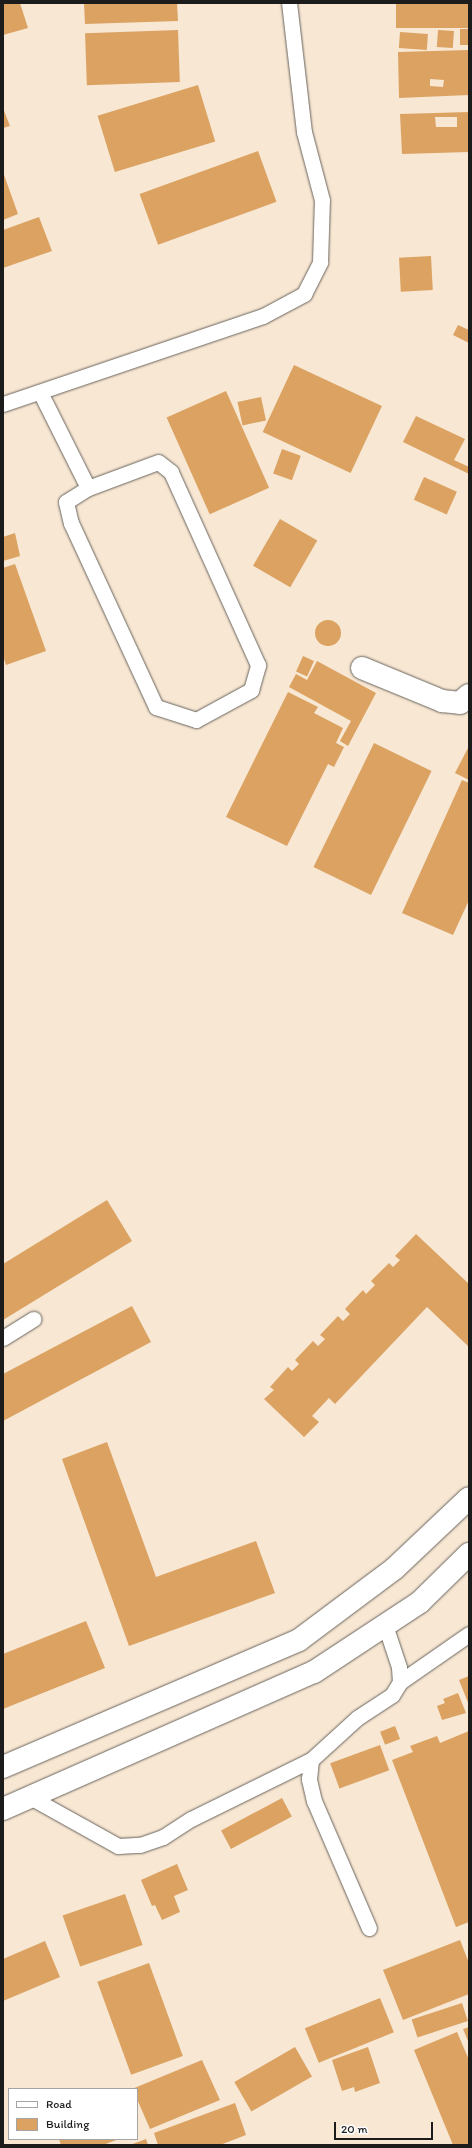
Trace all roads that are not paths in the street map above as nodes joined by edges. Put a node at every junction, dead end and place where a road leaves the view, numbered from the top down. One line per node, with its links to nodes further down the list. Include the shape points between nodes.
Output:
1 (290, 3): 2 (lane, via 304,132 322,200 320,262 304,294 263,316)
2 (40, 392): 3 (lane); 4 (lane)
3 (3, 404)
4 (88, 488): 4 (lane, via 158,462 170,472 258,665 251,690 196,720 156,707 71,523 66,502)
5 (362, 668): 6 (main road, via 442,702 460,703)
6 (469, 695)
7 (34, 1319): 8 (lane)
8 (3, 1338)
9 (469, 1498): 15 (main road, via 394,1569 299,1640)
10 (469, 1554): 11 (main road, via 420,1602)
11 (385, 1624): 13 (lane, via 399,1667); 16 (main road, via 314,1672)
12 (469, 1634): 13 (lane)
13 (400, 1682): 14 (lane, via 392,1695 357,1718)
14 (311, 1760): 16 (lane, via 191,1819 162,1837 140,1845 118,1846); 18 (lane, via 309,1779 314,1801)
15 (3, 1767)
16 (30, 1797): 17 (main road)
17 (3, 1809)
18 (369, 1928)

